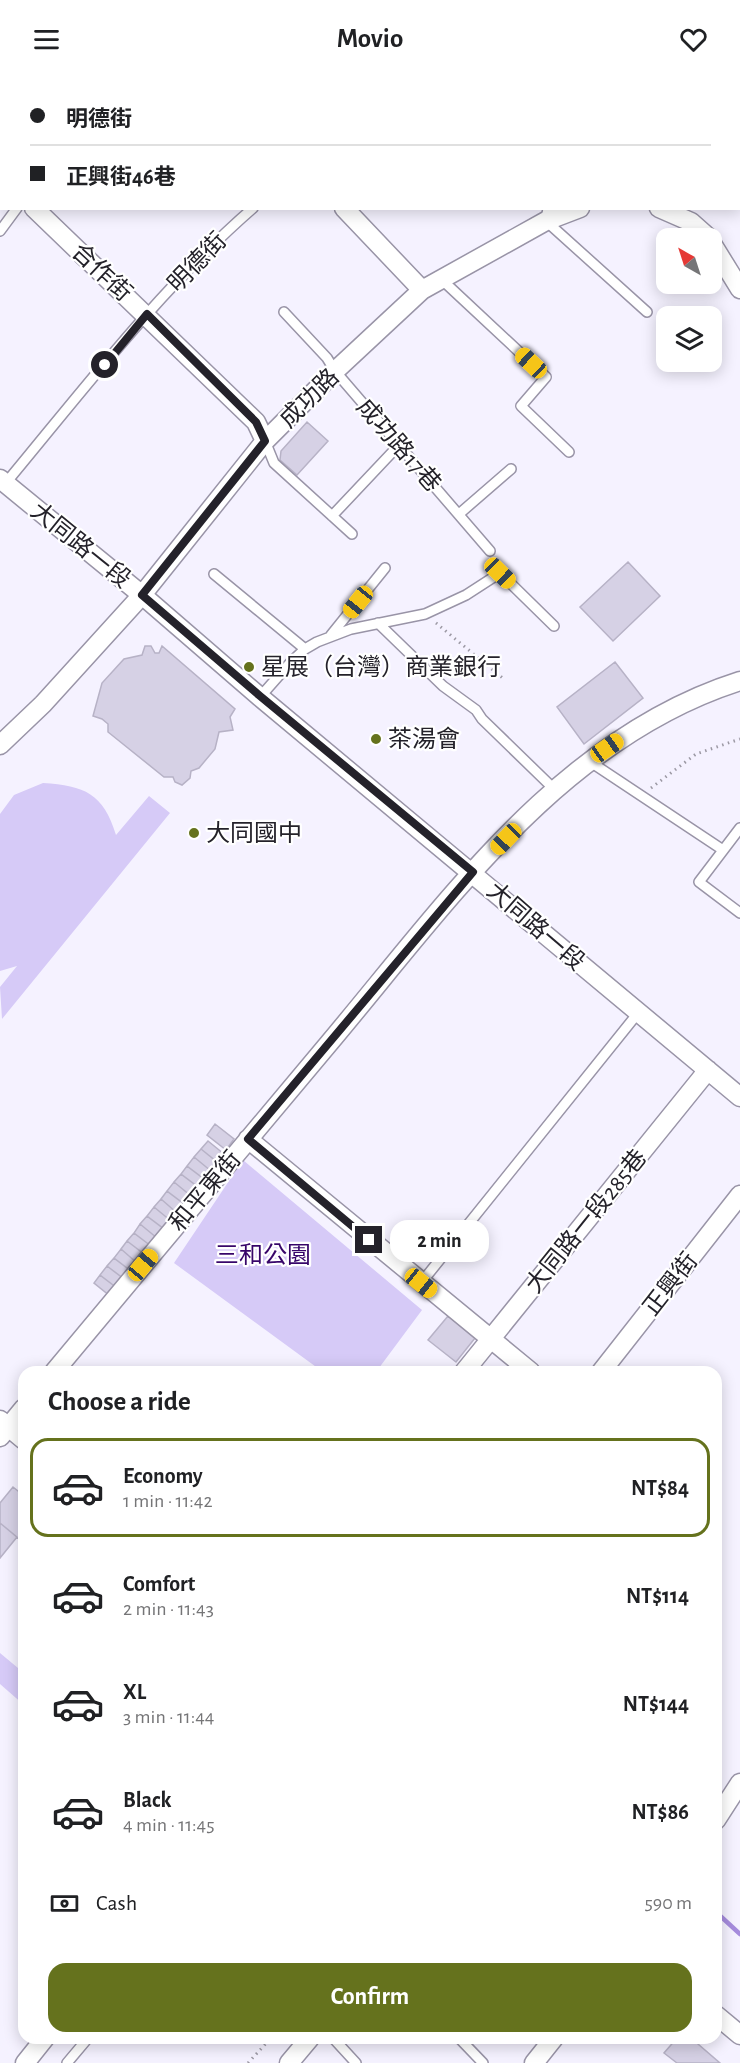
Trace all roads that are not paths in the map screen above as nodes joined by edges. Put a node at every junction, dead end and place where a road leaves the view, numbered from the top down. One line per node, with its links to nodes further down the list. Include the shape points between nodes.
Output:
1 (16, 210): 9 (lane)
2 (36, 210): 16 (street, 合作街)
3 (251, 210): 16 (lane, 明德街, via 212,244)
4 (346, 210): 13 (street)
5 (571, 210): 7 (street, 成功路)
6 (664, 210): 8 (street)
7 (547, 215): 11 (street, 成功路); 15 (lane)
8 (697, 228)
9 (0, 231)
10 (722, 260): 12 (street)
11 (440, 279): 13 (street, 成功路); 20 (lane, via 546,376 521,406)
12 (740, 289)
13 (422, 290): 17 (street, 成功路)
14 (284, 312): 17 (lane, 成功路17巷)
15 (647, 312)
16 (147, 314): 18 (street, 合作街, via 256,422); 22 (lane, 明德街)
17 (335, 371): 18 (street, 成功路); 19 (lane, 成功路17巷)
18 (265, 441): 24 (lane, via 274,463); 29 (street, 成功路)
19 (399, 445): 23 (lane, 成功路17巷); 24 (lane)
20 (569, 452)
21 (512, 470): 23 (lane)
22 (3, 482): 29 (street, 大同路一段)
23 (459, 514): 26 (lane, 成功路17巷)
24 (333, 516): 25 (lane)
25 (352, 534)
26 (490, 551)
27 (386, 568): 32 (lane)
28 (214, 574): 33 (lane)
29 (142, 595): 35 (street, 大同路一段); 36 (street, 成功路, via 43,704)
30 (378, 623): 31 (lane, via 425,614 500,573); 32 (lane); 38 (lane, via 442,686 476,710)
31 (554, 626)
32 (331, 636): 33 (lane)
33 (305, 649): 35 (lane)
34 (740, 681): 37 (street, 和平東街, via 643,723)
35 (260, 696): 41 (street, 大同路一段)
36 (0, 745)
37 (589, 761): 38 (street, 和平東街); 40 (lane)
38 (554, 789): 41 (street, 和平東街)
39 (740, 828): 40 (lane)
40 (723, 850): 42 (lane, via 699,882)
41 (473, 872): 43 (street, 大同路一段); 46 (street, 和平東街)
42 (740, 913)
43 (638, 1013): 44 (street, 大同路一段); 48 (lane)
44 (708, 1070): 45 (street, 大同路一段); 49 (street, 大同路一段285巷)
45 (740, 1096)
46 (248, 1139): 48 (street); 50 (street, 和平東街)
47 (740, 1195): 53 (street, 正興街)
48 (421, 1283): 49 (street)
49 (491, 1339): 51 (street, 大同路一段285巷); 52 (street)
50 (59, 1366)
51 (469, 1366)
52 (524, 1366)
53 (606, 1366)
54 (18, 1414): 55 (street)
55 (3, 1428): 56 (street)
56 (18, 1437)
57 (740, 1783): 58 (street)
58 (722, 1811)
59 (722, 2020): 60 (street)
60 (740, 2035)
61 (40, 2044): 67 (street)
62 (83, 2044): 68 (lane)
63 (305, 2044): 69 (street)
64 (339, 2044): 70 (lane)
65 (465, 2044): 71 (lane)
66 (549, 2044): 72 (street)
67 (25, 2063)
68 (67, 2063)
69 (289, 2063)
70 (356, 2063)
71 (483, 2063)
72 (534, 2063)

